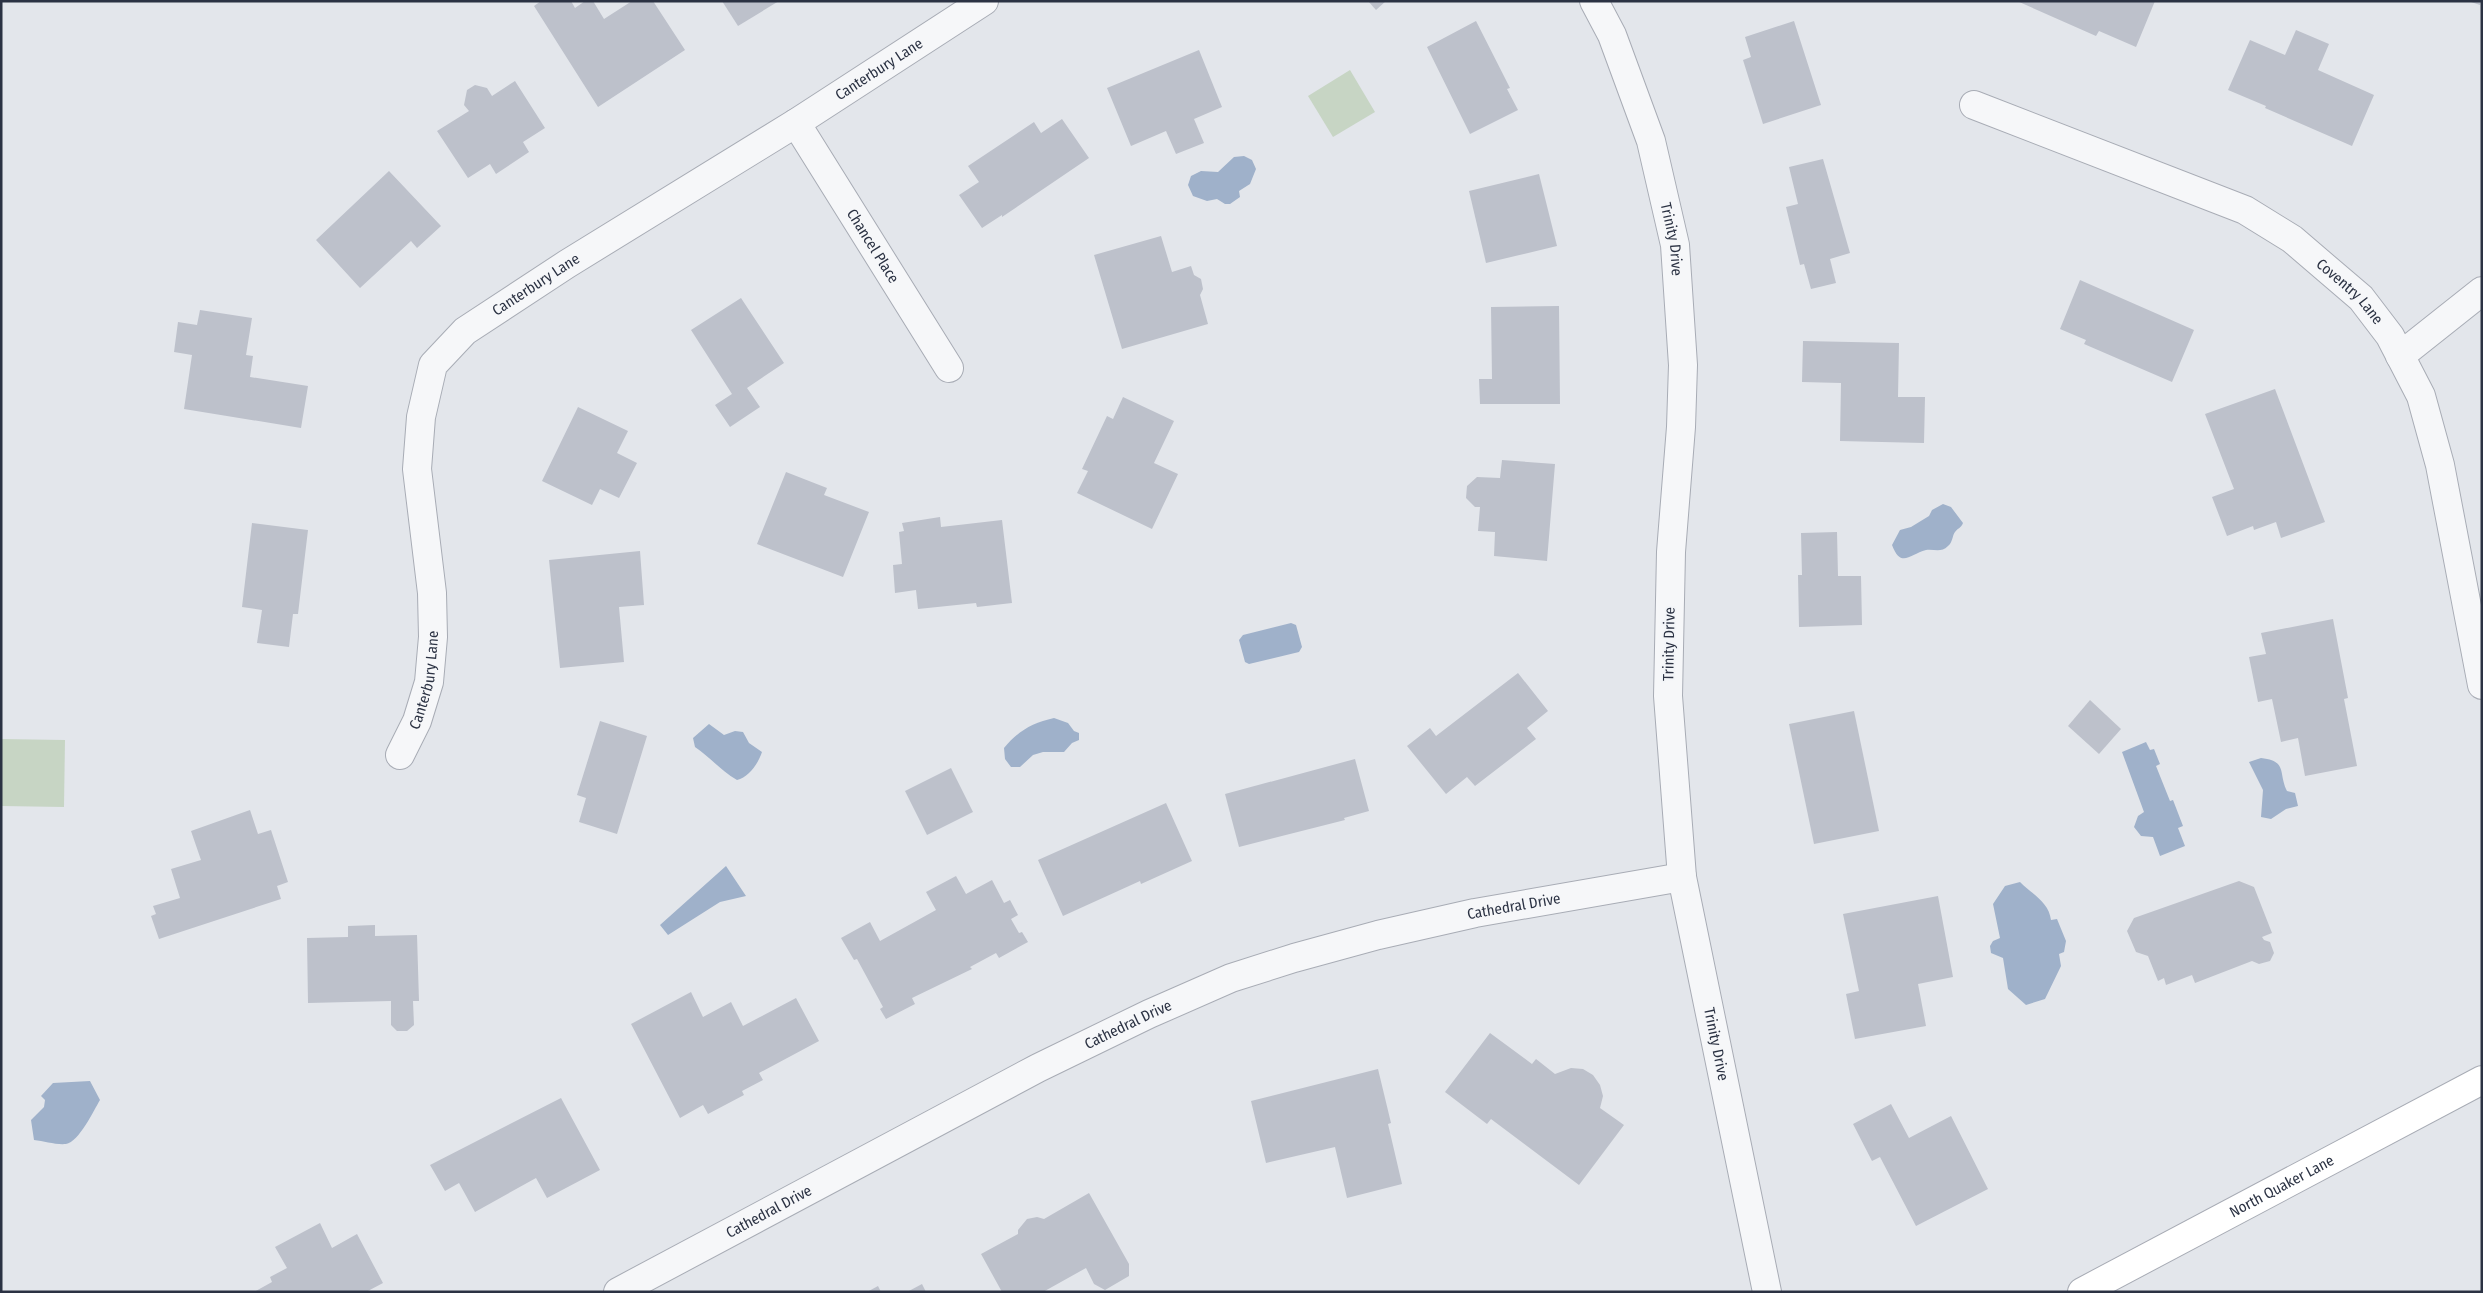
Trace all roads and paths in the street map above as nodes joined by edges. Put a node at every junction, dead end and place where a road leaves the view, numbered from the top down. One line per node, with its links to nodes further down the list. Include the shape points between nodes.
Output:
1 (984, 1): 4 (street, Canterbury Lane)
2 (1594, 1): 10 (street, Trinity Drive, via 1616,44 1651,141 1676,255 1683,365 1671,552 1668,696)
3 (1974, 105): 6 (street, Coventry Lane, via 2245,210 2292,239 2361,298 2390,336)
4 (796, 123): 7 (street, Chancel Place); 9 (street, Canterbury Lane, via 465,331 434,365 421,416 418,469 432,593 433,637 429,682 417,721)
5 (2482, 291): 6 (street)
6 (2400, 356): 8 (street, Coventry Lane, via 2421,396 2440,465)
7 (949, 368)
8 (2482, 685)
9 (400, 755)
10 (1682, 877): 12 (street, Cathedral Drive, via 1475,913 1378,935 1231,978 1038,1068); 13 (street, Trinity Drive)
11 (2482, 1080): 14 (main road, North Quaker Lane)
12 (618, 1292)
13 (1767, 1292)
14 (2082, 1292)

